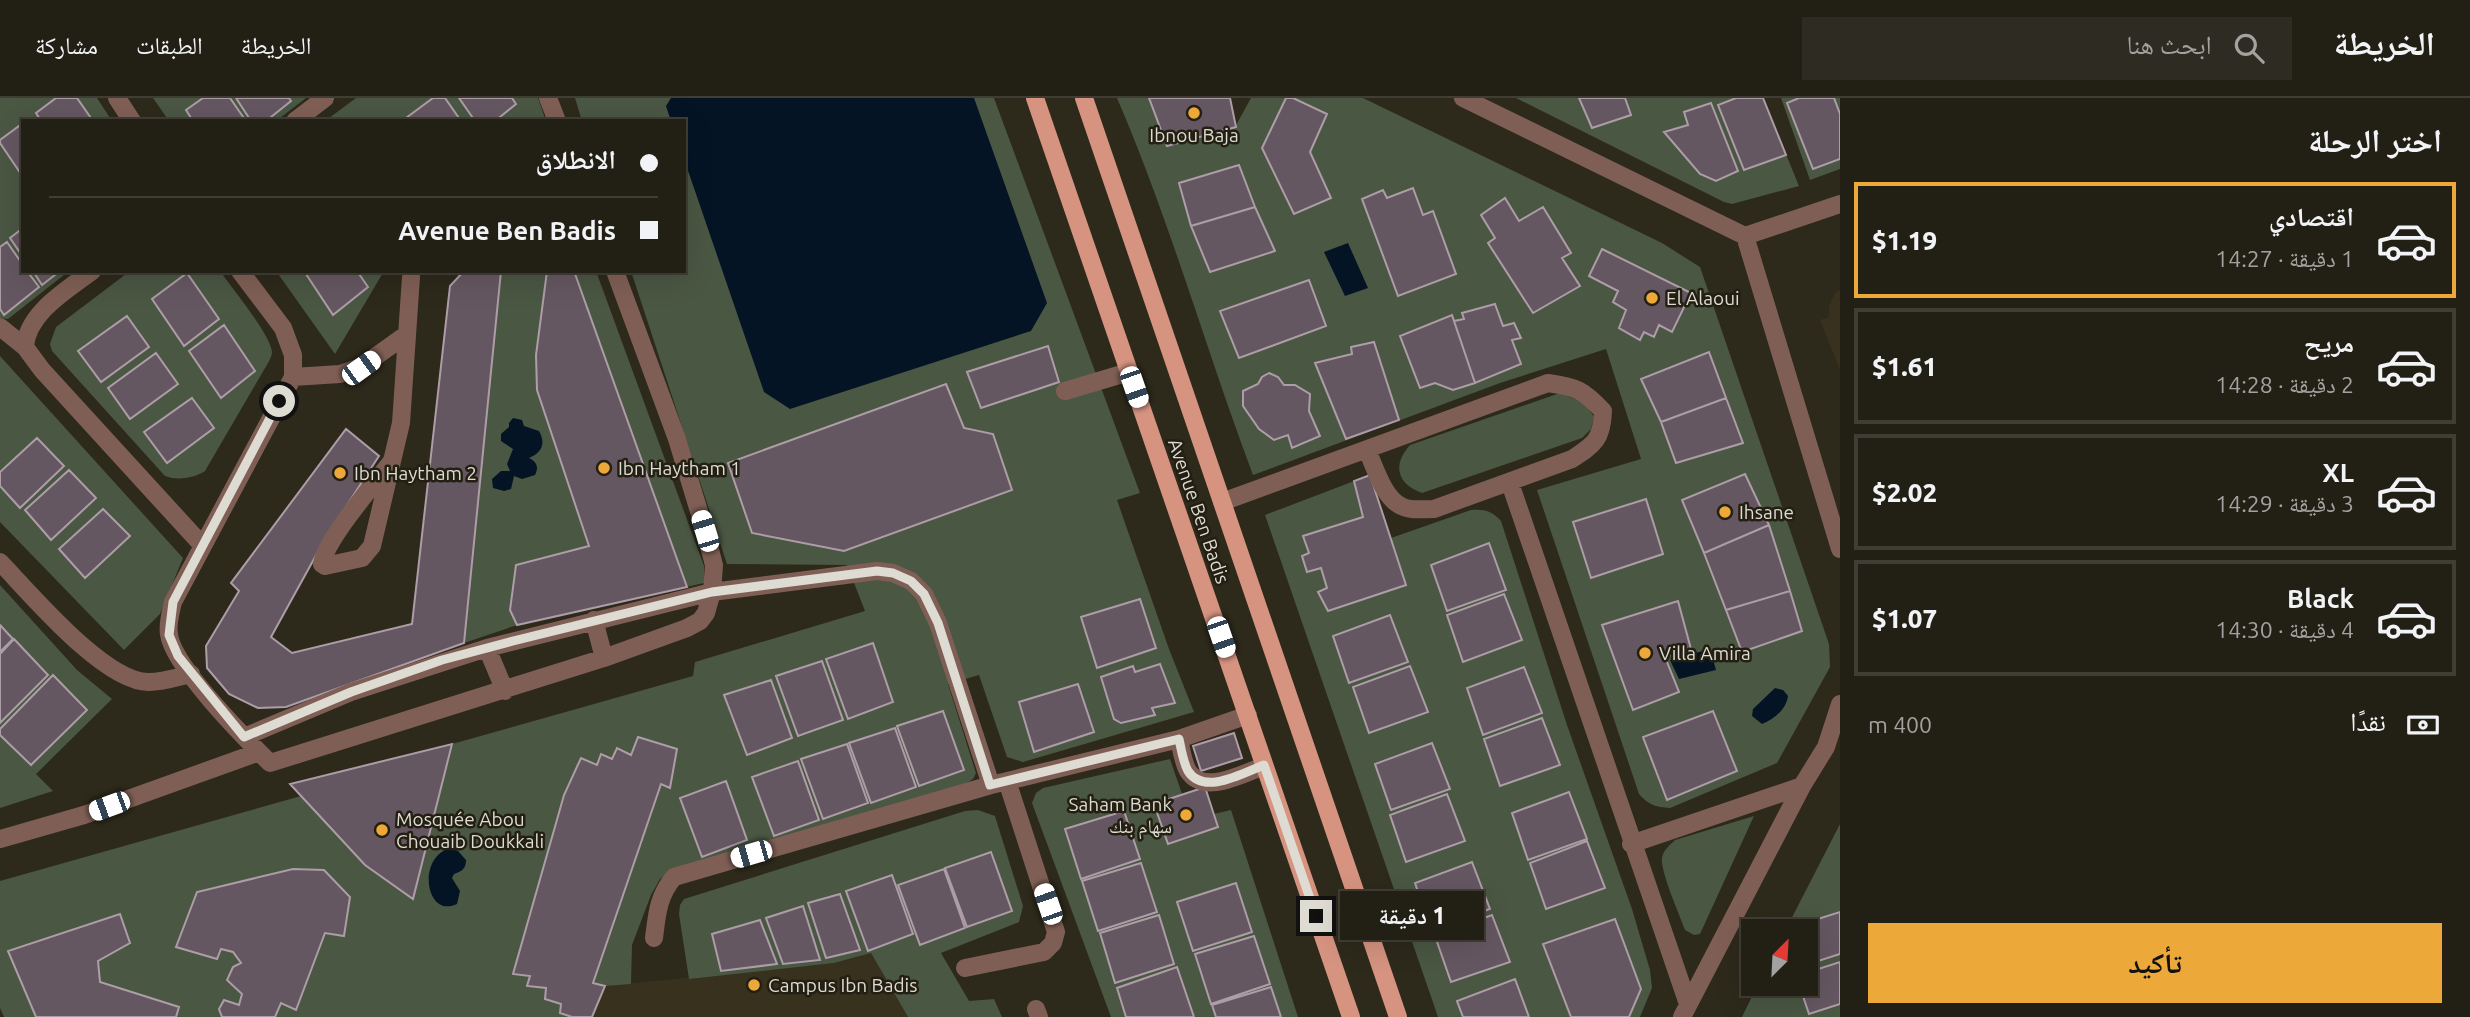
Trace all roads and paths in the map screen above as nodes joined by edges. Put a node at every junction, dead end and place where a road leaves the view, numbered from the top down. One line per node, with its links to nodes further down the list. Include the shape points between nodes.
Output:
1 (117, 98): 7 (street)
2 (325, 98): 8 (street)
3 (548, 98): 9 (street)
4 (1035, 98): 19 (main road, Avenue Ben Badis)
5 (1084, 98): 25 (main road, Avenue Ben Badis)
6 (1463, 98): 11 (street)
7 (131, 119)
8 (298, 119)
9 (556, 119)
10 (1840, 204): 11 (street)
11 (1745, 236): 27 (street)
12 (89, 273): 18 (street, via 38,317 26,333)
13 (242, 273): 20 (street, via 283,328 293,355)
14 (616, 273): 29 (street, via 677,439 705,531 714,565)
15 (411, 277): 17 (street)
16 (0, 327): 18 (street)
17 (407, 334): 20 (street, via 361,368); 23 (street, via 401,423)
18 (25, 347): 26 (street)
19 (1129, 372): 21 (street); 36 (main road, Avenue Ben Badis)
20 (293, 377): 26 (street)
21 (1065, 391)
22 (1367, 450): 24 (street, via 1387,493 1401,506 1434,509); 24 (street, via 1548,383 1587,394 1603,411 1602,431 1592,446 1572,459); 25 (street)
23 (392, 461): 23 (street, via 369,552 362,558 322,565 350,514)
24 (1510, 483): 45 (street)
25 (1223, 502): 50 (main road, Avenue Ben Badis)
26 (202, 545): 33 (street, via 173,602 169,635)
27 (1840, 549)
28 (0, 562): 33 (street, via 68,633 113,671 147,682)
29 (712, 592): 30 (street); 32 (street, via 700,621); 42 (street, via 877,571 911,581 924,594 938,623)
30 (594, 620): 31 (street); 32 (street)
31 (487, 648): 34 (street); 37 (street, via 351,692)
32 (604, 658): 34 (street)
33 (191, 674): 37 (street)
34 (505, 691): 40 (street, via 270,763)
35 (1840, 705): 39 (street)
36 (1248, 715): 38 (street); 41 (main road, Avenue Ben Badis)
37 (244, 737): 40 (street)
38 (1179, 739): 41 (street, via 1188,771 1200,782 1216,783); 42 (street)
39 (1833, 743): 43 (street)
40 (259, 752): 44 (street, via 84,815)
41 (1264, 765): 49 (main road, Avenue Ben Badis)
42 (999, 783): 46 (street, via 674,877 658,905); 47 (street, via 1056,932 1044,952)
43 (1802, 786): 45 (street); 48 (street)
44 (0, 839)
45 (1632, 845): 48 (street)
46 (654, 937)
47 (965, 968)
48 (1685, 1011)
49 (1351, 1017)
50 (1398, 1017)

